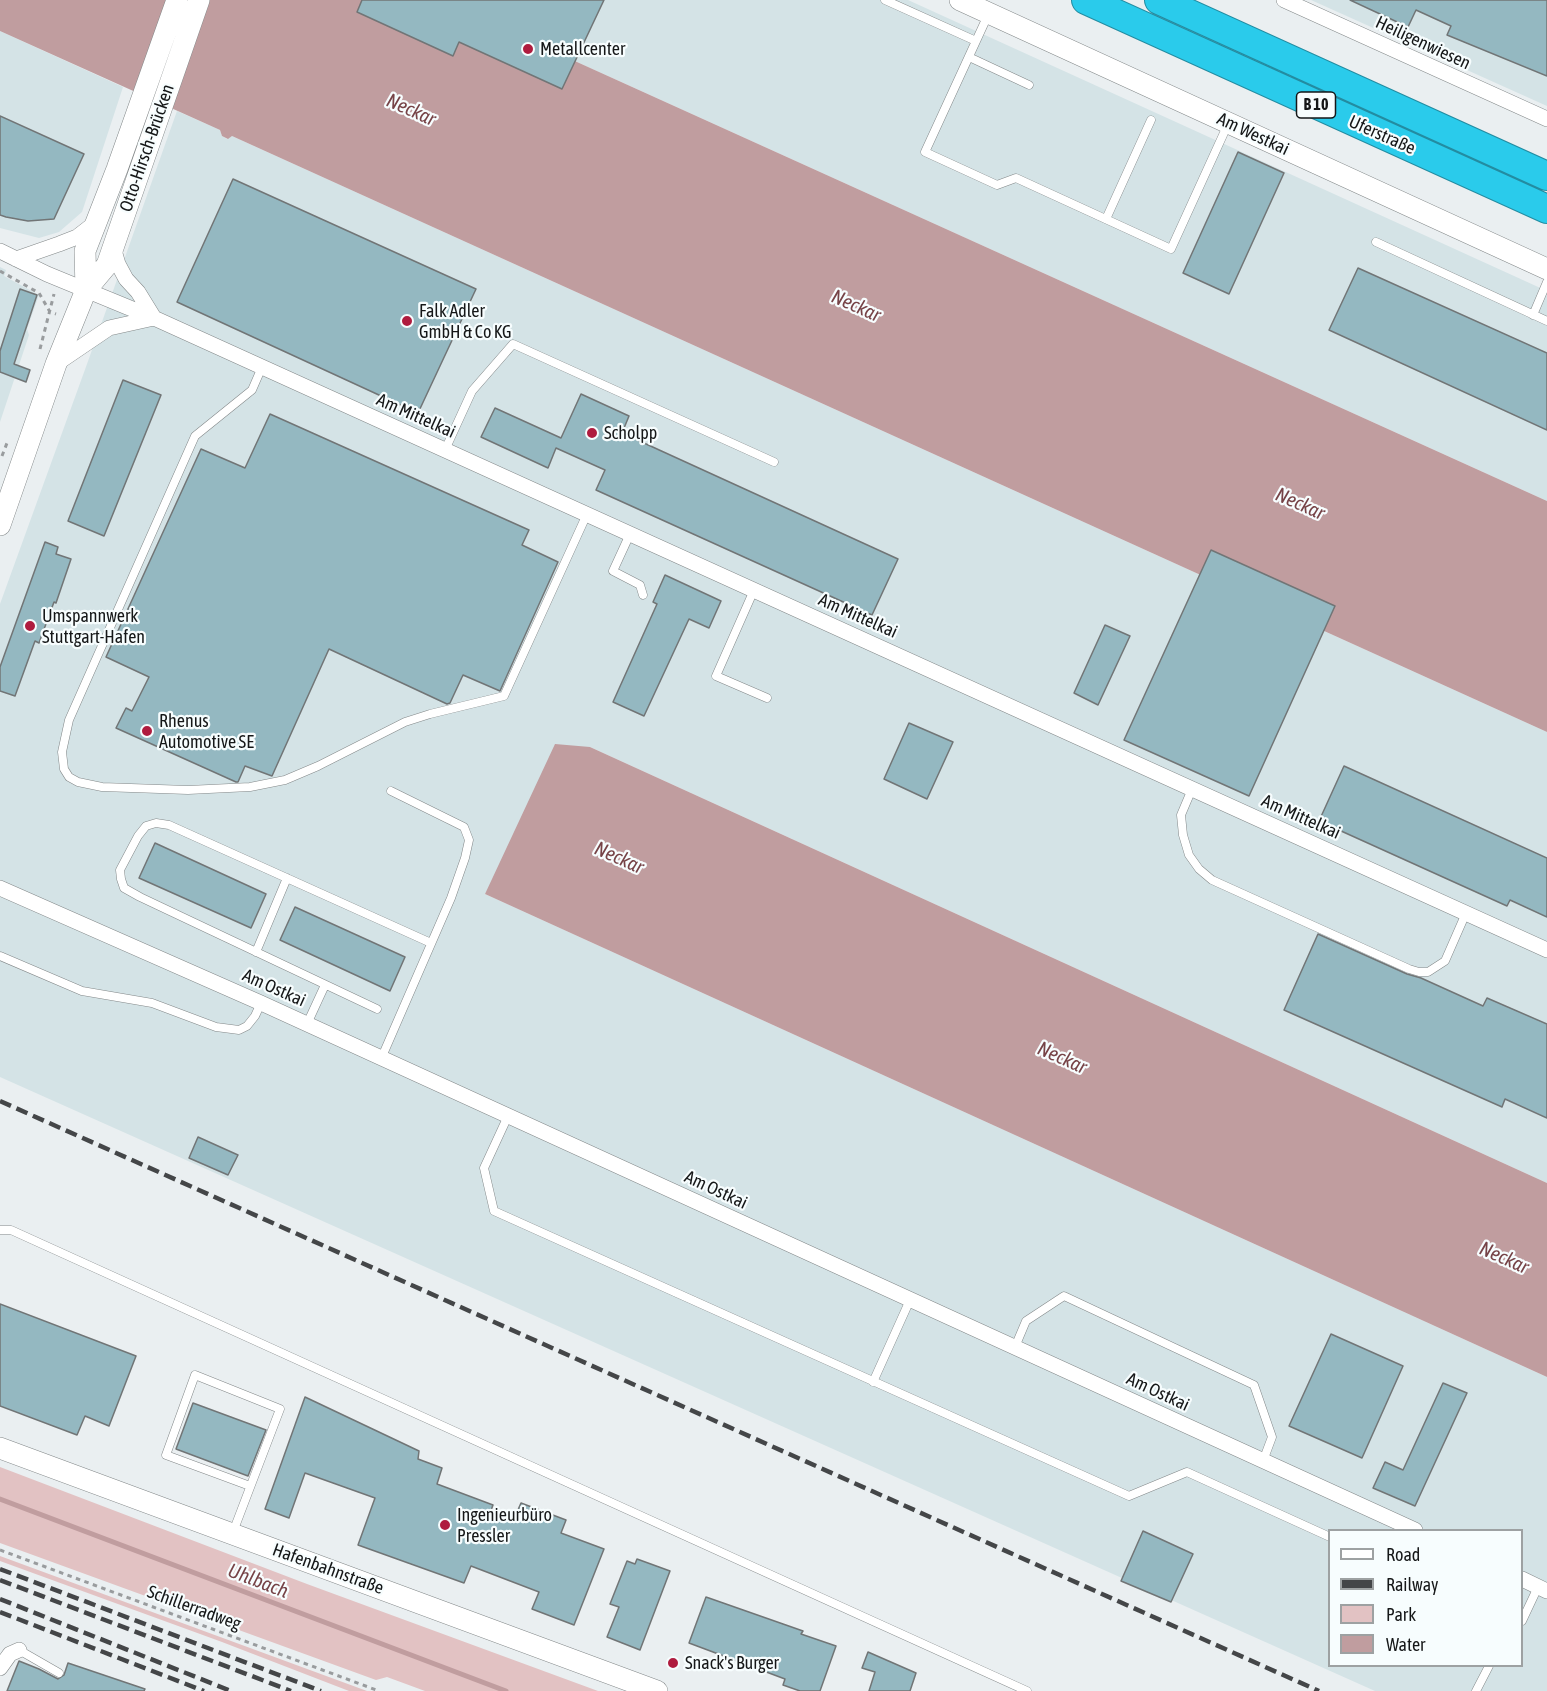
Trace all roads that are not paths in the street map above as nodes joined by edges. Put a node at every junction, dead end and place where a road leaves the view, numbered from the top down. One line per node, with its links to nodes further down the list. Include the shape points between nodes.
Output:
1 (177, 0): 18 (main road, Otto-Hirsch-Brücken)
2 (199, 0): 20 (main road, Otto-Hirsch-Brücken)
3 (885, 0): 9 (lane)
4 (960, 0): 8 (main road, Am Westkai)
5 (1086, 0): 16 (highway, Uferstraße / B 10)
6 (1159, 0): 15 (highway, Uferstraße / B 10)
7 (1284, 0): 12 (street, Heiligenwiesen)
8 (988, 13): 9 (lane); 14 (main road, Am Westkai)
9 (976, 41): 10 (lane)
10 (969, 57): 11 (lane); 17 (lane, via 926,152 997,185 1017,178)
11 (1029, 84)
12 (1547, 119)
13 (1151, 120): 17 (lane)
14 (1228, 123): 17 (lane, via 1171,249); 23 (main road, Am Westkai)
15 (1547, 176)
16 (1547, 209)
17 (1106, 219)
18 (96, 222): 22 (street, via 77,237); 25 (main road, Otto-Hirsch-Brücken, via 85,251)
19 (1376, 242): 26 (lane)
20 (113, 247): 25 (main road, Otto-Hirsch-Brücken, via 107,265); 27 (street, via 126,279)
21 (0, 251): 22 (street, Am Mittelkai)
22 (16, 258): 25 (street, Am Mittelkai)
23 (1547, 269)
24 (1547, 282): 26 (lane)
25 (86, 290): 27 (street, Am Mittelkai); 29 (main road, Otto-Hirsch-Brücken)
26 (1533, 315): 28 (lane)
27 (154, 318): 29 (street, via 109,328); 30 (street, Am Mittelkai)
28 (1547, 321)
29 (47, 361): 34 (main road, Otto-Hirsch-Brücken)
30 (262, 367): 31 (street, Am Mittelkai); 33 (lane, via 252,390 195,436 190,447 69,720 62,752 64,769 78,782 188,790 250,787 285,780 405,722 504,696)
31 (445, 450): 32 (lane, via 472,391 513,344); 33 (street, Am Mittelkai)
32 (774, 462)
33 (587, 514): 35 (street, Am Mittelkai)
34 (0, 525)
35 (630, 534): 36 (street, Am Mittelkai); 37 (lane, via 613,572 640,585)
36 (754, 590): 38 (lane, via 716,676); 39 (street, Am Mittelkai)
37 (643, 595)
38 (767, 698)
39 (1192, 789): 43 (street, Am Mittelkai); 43 (lane, via 1181,815 1183,835 1189,855 1212,880 1419,972 1428,972 1445,961)
40 (391, 791): 44 (lane, via 464,827 469,840 451,898)
41 (287, 878): 44 (lane); 46 (lane); 46 (lane, via 169,825 156,823 146,826 138,836 120,870 124,888)
42 (0, 888): 49 (street, Am Ostkai)
43 (1466, 913): 45 (street, Am Mittelkai)
44 (431, 943): 52 (lane)
45 (1547, 950)
46 (256, 952): 48 (lane)
47 (0, 956): 49 (lane, via 82,991 153,1003 216,1027 239,1030 247,1026)
48 (325, 985): 50 (lane); 51 (lane)
49 (261, 1004): 51 (street, Am Ostkai)
50 (377, 1010)
51 (307, 1024): 52 (street, Am Ostkai)
52 (381, 1059): 53 (street, Am Ostkai)
53 (508, 1116): 55 (street, Am Ostkai); 57 (lane, via 484,1167 494,1211)
54 (0, 1230): 72 (lane, via 11,1230)
55 (910, 1300): 56 (street, Am Ostkai); 57 (lane)
56 (1015, 1347): 59 (street, Am Ostkai); 59 (lane, via 1026,1321 1064,1296 1254,1385 1272,1437)
57 (873, 1382): 63 (lane, via 1129,1496 1187,1472)
58 (0, 1448): 62 (main road, Hafenbahnstraße)
59 (1263, 1461): 61 (street, Am Ostkai)
60 (250, 1486): 60 (lane, via 166,1455 195,1376 280,1409); 62 (lane)
61 (1413, 1529)
62 (232, 1534): 71 (main road, Hafenbahnstraße)
63 (1328, 1537)
64 (1523, 1580): 65 (street)
65 (1542, 1589): 66 (lane)
66 (1523, 1618)
67 (19, 1650): 69 (street, via 10,1654); 70 (lane)
68 (1488, 1667): 73 (lane)
69 (0, 1668)
70 (59, 1673)
71 (657, 1691)
72 (1027, 1691)
73 (1476, 1691)

